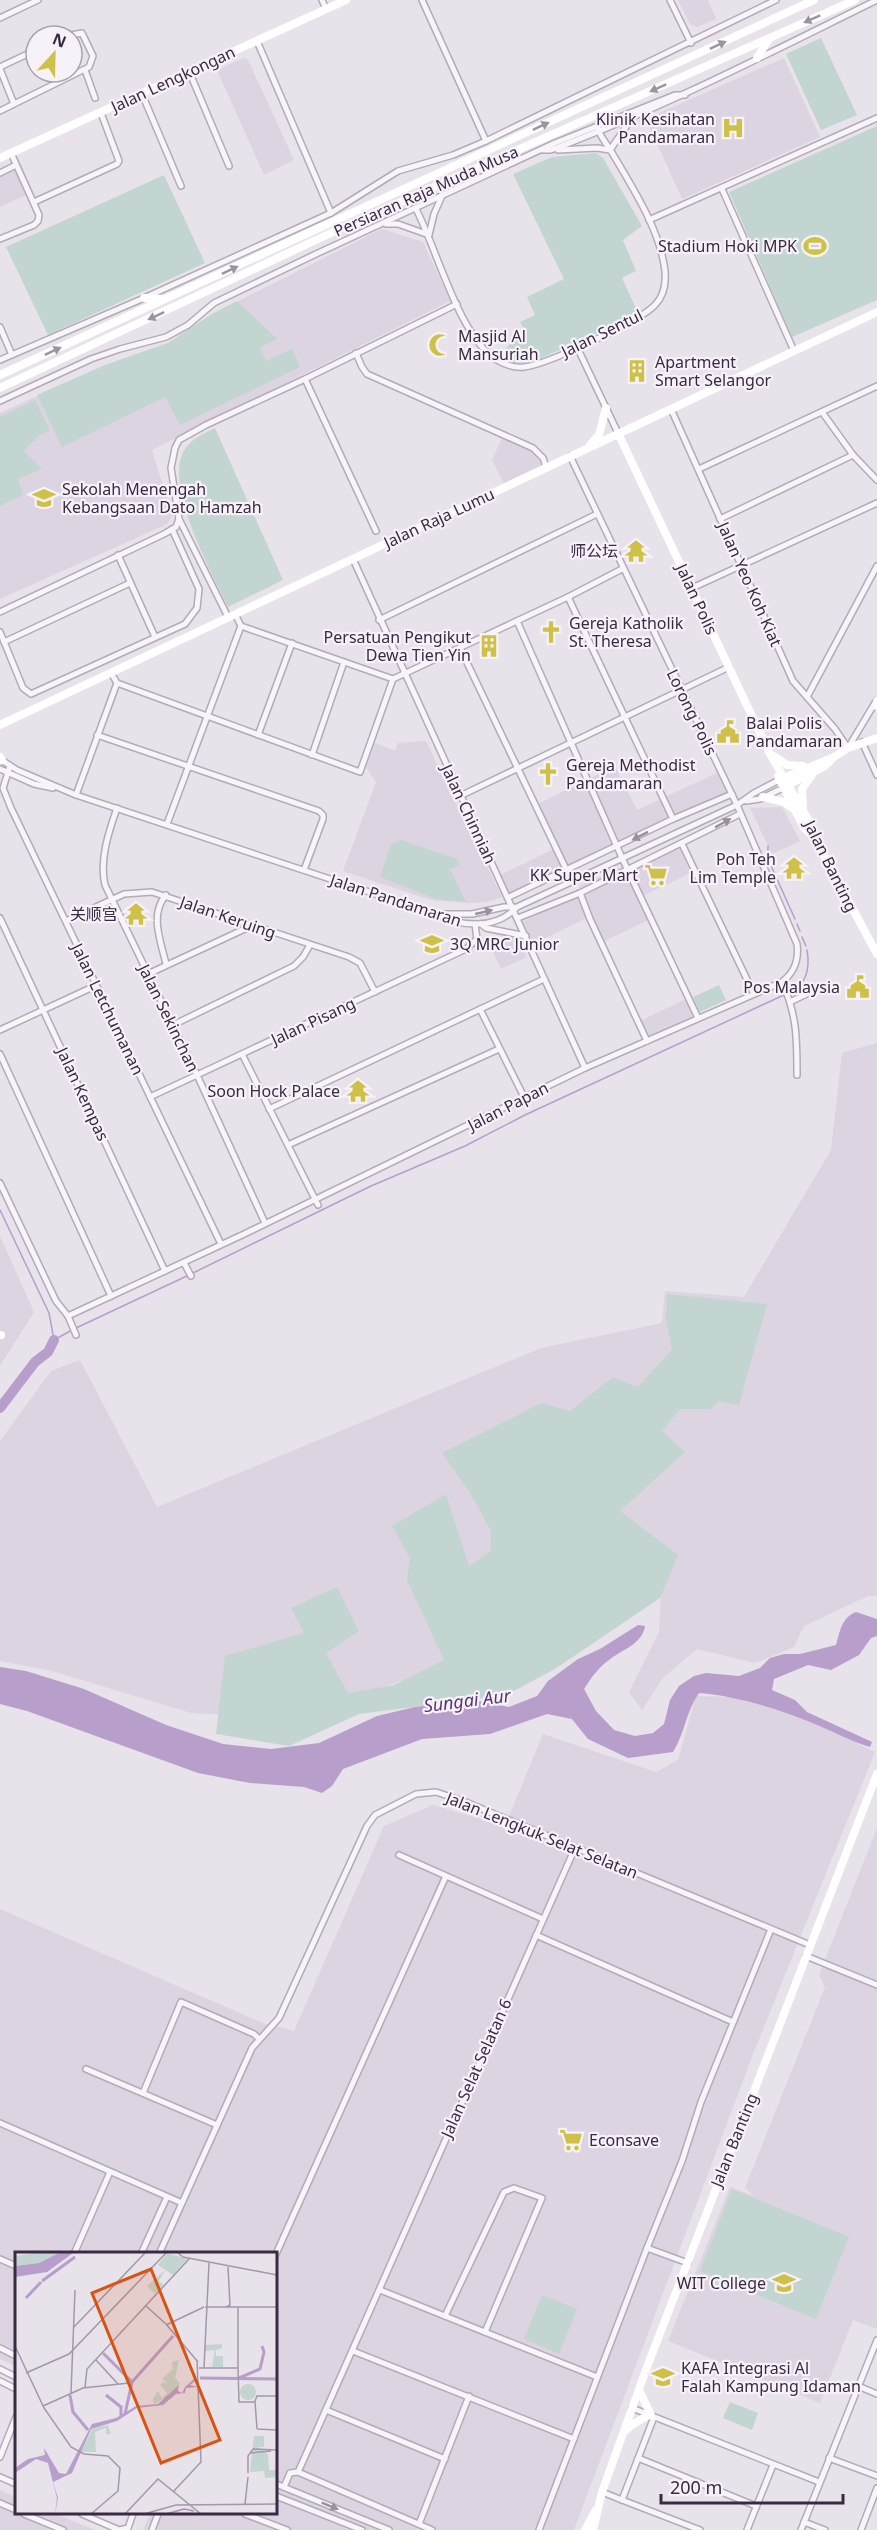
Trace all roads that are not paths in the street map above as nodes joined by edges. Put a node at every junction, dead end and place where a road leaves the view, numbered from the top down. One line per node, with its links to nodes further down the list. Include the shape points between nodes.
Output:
1 (38, 0): 11 (street)
2 (322, 0): 10 (street)
3 (346, 0): 10 (main road, Jalan Lengkongan)
4 (422, 0): 30 (street)
5 (670, 0): 15 (street)
6 (776, 0): 15 (street)
7 (814, 0): 50 (main road, Persiaran Raja Muda Musa, one-way to 7)
8 (855, 0): 13 (main road, Persiaran Raja Muda Musa, one-way to 13)
9 (877, 0): 17 (street)
10 (326, 9): 14 (main road, Jalan Lengkongan)
11 (0, 18)
12 (84, 37): 19 (street, via 93,56)
13 (769, 39): 17 (main road); 61 (main road, Persiaran Raja Muda Musa, one-way to 61, via 333,232)
14 (257, 41): 20 (main road, Jalan Lengkongan); 44 (street)
15 (691, 43): 30 (street)
16 (24, 56): 18 (street)
17 (757, 58): 22 (street)
18 (0, 68): 24 (street)
19 (85, 70): 23 (street); 24 (street)
20 (189, 71): 21 (main road, Jalan Lengkongan); 37 (street)
21 (142, 94): 26 (main road, Jalan Lengkongan); 39 (street)
22 (685, 95): 28 (street); 29 (street, via 675,95)
23 (95, 98)
24 (14, 105): 25 (street)
25 (0, 111)
26 (101, 112): 34 (main road, Jalan Lengkongan); 42 (street, via 117,152 117,164)
27 (877, 118): 40 (street)
28 (631, 119): 29 (street); 33 (street)
29 (598, 130): 31 (street); 32 (street); 33 (street, Jalan Sentul)
30 (486, 141): 44 (street, via 398,171)
31 (542, 150): 32 (street); 41 (street)
32 (551, 150): 33 (street)
33 (610, 150): 45 (street, Jalan Sentul)
34 (11, 153): 35 (main road, Jalan Lengkongan); 36 (street)
35 (0, 158)
36 (16, 165): 38 (street); 42 (street)
37 (229, 166)
38 (0, 173)
39 (181, 186)
40 (722, 189): 45 (street); 55 (street)
41 (442, 197): 43 (street); 47 (street)
42 (34, 202): 48 (street, via 38,221)
43 (416, 209): 46 (street); 47 (street, Jalan Sentul)
44 (331, 213): 49 (street)
45 (649, 220): 54 (street, Jalan Sentul, via 665,272 662,296 646,313)
46 (383, 224): 47 (street, via 398,224); 64 (street, via 214,303 166,337 92,359)
47 (429, 235): 51 (street, Jalan Sentul)
48 (0, 239)
49 (144, 298): 50 (main road); 57 (street)
50 (167, 299): 59 (main road, Persiaran Raja Muda Musa, one-way to 50)
51 (457, 304): 54 (street, Jalan Sentul, via 481,346 506,364 524,367); 56 (street)
52 (877, 312): 55 (main road, Jalan Raja Lumu)
53 (0, 327): 57 (street)
54 (577, 347): 65 (street)
55 (794, 351): 66 (main road, Jalan Raja Lumu)
56 (356, 353): 60 (street); 72 (street, via 368,374 533,448)
57 (12, 355): 58 (street)
58 (0, 360)
59 (0, 375)
60 (305, 379): 77 (street, via 179,440 171,468); 80 (street)
61 (0, 388)
62 (874, 388): 63 (street); 67 (street)
63 (877, 396)
64 (0, 401)
65 (606, 408): 68 (street); 69 (main road, via 599,435)
66 (671, 409): 68 (main road, Jalan Raja Lumu); 73 (street, Jalan Yeo Koh Kiat)
67 (822, 412): 70 (street); 73 (street)
68 (618, 434): 69 (main road, Jalan Raja Lumu); 89 (main road, Jalan Polis)
69 (588, 448): 71 (main road, Jalan Raja Lumu)
70 (854, 454): 74 (street); 78 (street)
71 (570, 456): 72 (main road, Jalan Raja Lumu); 76 (street, Lorong Polis)
72 (546, 467): 82 (main road, Jalan Raja Lumu)
73 (699, 469): 78 (street, Jalan Yeo Koh Kiat)
74 (877, 480)
75 (877, 503): 83 (street)
76 (597, 514): 86 (street, Lorong Polis); 93 (street)
77 (179, 519): 79 (street); 85 (street)
78 (720, 519): 83 (street, Jalan Yeo Koh Kiat)
79 (172, 529): 81 (street); 87 (street)
80 (376, 531)
81 (117, 555): 88 (street); 91 (street)
82 (352, 559): 92 (main road, Jalan Raja Lumu); 93 (street, Jalan Chinniah)
83 (741, 565): 89 (street); 108 (street, Jalan Yeo Koh Kiat, via 793,681)
84 (877, 566): 108 (street)
85 (205, 569): 87 (street); 92 (street)
86 (622, 569): 90 (street); 107 (street, Lorong Polis)
87 (194, 574): 97 (street, via 199,589 194,615 181,626)
88 (130, 583): 97 (street); 98 (street)
89 (692, 588): 102 (main road, Jalan Polis)
90 (568, 597): 94 (street); 112 (street)
91 (0, 612)
92 (232, 616): 95 (street); 103 (main road, Jalan Raja Lumu)
93 (379, 620): 104 (street, Jalan Chinniah)
94 (516, 621): 100 (street); 120 (street)
95 (241, 626): 99 (street); 111 (street)
96 (0, 632): 98 (street)
97 (155, 637): 98 (street, via 31,694 22,688)
98 (4, 642)
99 (292, 643): 101 (street); 117 (street)
100 (460, 648): 104 (street); 127 (street)
101 (344, 662): 105 (street); 123 (street)
102 (729, 667): 107 (street); 122 (main road, Jalan Polis)
103 (111, 673): 106 (street); 113 (main road, Jalan Raja Lumu)
104 (404, 674): 105 (street); 133 (street, Jalan Chinniah)
105 (393, 679): 123 (street, via 360,772)
106 (117, 683): 111 (street); 116 (street)
107 (681, 691): 112 (street); 131 (street, Lorong Polis)
108 (807, 697): 121 (street, Jalan Yeo Koh Kiat)
109 (877, 700): 110 (main road); 121 (street)
110 (877, 706)
111 (208, 716): 117 (street); 125 (street)
112 (625, 718): 120 (street); 140 (street)
113 (11, 720): 114 (main road, Jalan Raja Lumu); 115 (main road)
114 (0, 725)
115 (0, 730)
116 (97, 735): 125 (street); 132 (street)
117 (258, 735): 123 (street)
118 (877, 738): 119 (main road)
119 (862, 742): 121 (main road); 129 (street)
120 (570, 744): 127 (street); 143 (street)
121 (848, 748): 128 (main road, via 825,766)
122 (769, 752): 128 (main road, via 787,765); 130 (main road, Jalan Polis)
123 (312, 755)
124 (0, 761): 126 (street, Jalan Pandamaran)
125 (189, 766): 141 (street); 147 (street, via 319,811 323,819)
126 (8, 769): 132 (street, Jalan Pandamaran); 156 (street, Jalan Letchumanan, via 4,791)
127 (519, 769): 133 (street); 145 (street)
128 (813, 769): 130 (main road); 138 (main road, via 802,789)
129 (877, 775)
130 (784, 782): 134 (street); 135 (street, Jalan Pandamaran, via 754,793); 138 (main road, Jalan Banting)
131 (732, 794): 136 (street, Lorong Polis); 140 (street)
132 (76, 795): 137 (street, Jalan Pandamaran)
133 (460, 796): 150 (street, Jalan Chinniah)
134 (760, 799): 135 (street); 138 (main road, via 784,802)
135 (746, 801): 136 (street, Jalan Pandamaran)
136 (737, 805): 139 (street, Lorong Polis); 144 (street, Jalan Pandamaran)
137 (117, 807): 141 (street, Jalan Pandamaran); 151 (street, Jalan Sekinchan, via 103,877)
138 (799, 810): 161 (main road, Jalan Banting, via 813,828 814,837)
139 (740, 814): 142 (street, one-way to 139); 166 (street, via 797,944 796,966)
140 (673, 819): 143 (street, one-way to 143)
141 (167, 824): 147 (street, Jalan Pandamaran)
142 (682, 844): 146 (street); 169 (street)
143 (618, 847): 144 (street); 145 (street)
144 (622, 860): 146 (street); 152 (street, Jalan Pandamaran)
145 (566, 869): 150 (street)
146 (627, 869): 148 (street); 173 (street)
147 (304, 870): 153 (street, Jalan Pandamaran)
148 (580, 893): 155 (street); 176 (street)
149 (166, 896): 151 (street, Jalan Keruing, via 134,892); 158 (street, Jalan Keruing); 162 (street, via 157,913)
150 (509, 897): 152 (street, Jalan Chinniah)
151 (114, 899): 156 (street, Jalan Keruing); 163 (street, Jalan Sekinchan)
152 (514, 908): 153 (street, one-way to 152); 155 (street, Jalan Chinniah); 157 (street, Jalan Pandamaran, via 507,916)
153 (436, 914): 157 (street, Jalan Pandamaran, via 452,922)
154 (0, 918): 172 (street, Jalan Kempas)
155 (518, 918): 159 (street, Jalan Chinniah)
156 (66, 921): 165 (street, Jalan Letchumanan)
157 (478, 924): 159 (street); 167 (street, Jalan Pisang, via 475,943)
158 (251, 926): 160 (street, Jalan Keruing); 162 (street)
159 (526, 936): 164 (street, Jalan Chinniah)
160 (310, 945): 167 (street, Jalan Keruing, via 360,963); 174 (street, via 294,966)
161 (877, 954)
162 (166, 964): 163 (street)
163 (148, 974): 174 (street, Jalan Sekinchan)
164 (544, 979): 171 (street); 180 (street, Jalan Chinniah)
165 (95, 986): 172 (street); 183 (street, Jalan Letchumanan)
166 (784, 986): 169 (street, Jalan Papan); 170 (street)
167 (375, 992): 179 (street, Jalan Pisang)
168 (828, 992): 170 (street, via 819,988)
169 (754, 994): 173 (street, Jalan Papan)
170 (791, 999): 182 (street, via 797,1034)
171 (480, 1009): 177 (street); 185 (street)
172 (44, 1010): 175 (street); 193 (street, Jalan Kempas)
173 (698, 1018): 176 (street, Jalan Papan)
174 (173, 1025): 181 (street, Jalan Sekinchan)
175 (0, 1030)
176 (647, 1041): 180 (street, Jalan Papan)
177 (499, 1049): 184 (street); 186 (street)
178 (0, 1054): 195 (street)
179 (243, 1054): 181 (street, Jalan Pisang); 185 (street)
180 (585, 1068): 184 (street, Jalan Papan)
181 (197, 1075): 183 (street, Jalan Pisang); 190 (street, Jalan Sekinchan)
182 (797, 1075)
183 (150, 1097): 191 (street, Jalan Letchumanan)
184 (524, 1097): 188 (street, Jalan Papan)
185 (269, 1109): 186 (street)
186 (288, 1145): 188 (street)
187 (0, 1183): 196 (street, via 56,1301)
188 (315, 1199): 189 (street); 190 (street, Jalan Papan)
189 (318, 1205)
190 (265, 1223): 191 (street, Jalan Papan)
191 (221, 1244): 192 (street, Jalan Papan)
192 (185, 1265): 193 (street, Jalan Papan); 194 (street)
193 (165, 1271): 195 (street, Jalan Papan)
194 (191, 1276)
195 (111, 1296): 196 (street, Jalan Papan)
196 (68, 1316): 197 (street)
197 (76, 1335)
198 (877, 1774): 199 (main road, Jalan Banting)
199 (874, 1785): 209 (main road, Jalan Banting)
200 (567, 1845): 201 (street, Jalan Lengkuk Selat Selatan); 204 (street); 213 (street, Jalan Lengkuk Selat Selatan, via 436,1792 416,1794 375,1815 279,2018)
201 (575, 1848): 202 (street, Jalan Lengkuk Selat Selatan); 204 (street, Jalan Selat Selatan 6)
202 (586, 1852): 204 (street); 207 (street, Jalan Lengkuk Selat Selatan)
203 (399, 1855): 205 (street)
204 (570, 1860): 206 (street, Jalan Selat Selatan 6)
205 (446, 1876): 206 (street); 225 (street)
206 (543, 1919): 208 (street, Jalan Selat Selatan 6)
207 (771, 1929): 209 (street, Jalan Lengkuk Selat Selatan); 212 (street)
208 (536, 1935): 212 (street); 229 (street, Jalan Selat Selatan 6)
209 (810, 1945): 210 (main road, Jalan Banting)
210 (806, 1956): 211 (street); 227 (main road, Jalan Banting)
211 (877, 1985)
212 (733, 2022): 221 (street)
213 (259, 2039): 215 (street, via 181,2002); 217 (street, Jalan Lengkuk Selat Selatan)
214 (86, 2069): 215 (street)
215 (143, 2093): 217 (street)
216 (0, 2123): 218 (street)
217 (217, 2125): 220 (street, Jalan Lengkuk Selat Selatan)
218 (110, 2172): 219 (street); 222 (street)
219 (166, 2197): 220 (street); 223 (street)
220 (182, 2203): 224 (street, Jalan Lengkuk Selat Selatan)
221 (647, 2248): 227 (street); 238 (street)
222 (75, 2252)
223 (142, 2252)
224 (160, 2252)
225 (277, 2252)
226 (0, 2259): 228 (street)
227 (688, 2263): 242 (main road, Jalan Banting)
228 (15, 2266)
229 (380, 2290): 230 (street); 234 (street, Jalan Selat Selatan 6)
230 (446, 2316): 231 (street); 231 (street, via 504,2192 514,2188 542,2198)
231 (485, 2332): 238 (street)
232 (877, 2340): 240 (street)
233 (0, 2348): 235 (street)
234 (353, 2350): 244 (street); 246 (street, Jalan Selat Selatan 6)
235 (15, 2356)
236 (0, 2369): 237 (street)
237 (15, 2376)
238 (597, 2377): 250 (street)
239 (0, 2381): 241 (street)
240 (858, 2386): 243 (street); 253 (street)
241 (15, 2388)
242 (639, 2390): 245 (main road, Jalan Banting); 247 (main road)
243 (877, 2394)
244 (469, 2396): 250 (street); 254 (street)
245 (632, 2408): 247 (street); 249 (main road, Jalan Banting)
246 (326, 2410): 254 (street); 256 (street, Jalan Selat Selatan 6)
247 (652, 2416): 249 (main road, via 630,2426); 252 (street); 255 (street)
248 (15, 2420): 251 (street)
249 (622, 2435): 264 (main road, Jalan Banting)
250 (574, 2439): 285 (street)
251 (0, 2457)
252 (638, 2458): 266 (street); 268 (street)
253 (829, 2458): 257 (street); 259 (street)
254 (445, 2459): 277 (street)
255 (773, 2464): 259 (street); 268 (street)
256 (298, 2472): 262 (street, Jalan Selat Selatan 6, via 290,2473); 277 (street)
257 (877, 2476)
258 (0, 2477): 260 (street)
259 (819, 2482): 276 (street)
260 (15, 2484)
261 (278, 2485): 262 (street)
262 (284, 2487): 283 (street, one-way to 283)
263 (877, 2488): 278 (street)
264 (602, 2492): 266 (street); 269 (main road, Jalan Banting)
265 (278, 2497): 282 (street)
266 (622, 2500): 288 (street)
267 (0, 2503): 270 (street)
268 (756, 2506): 289 (street)
269 (597, 2508): 286 (main road, Jalan Banting); 287 (main road, Jalan Banting)
270 (15, 2510)
271 (26, 2515): 279 (street)
272 (84, 2515): 273 (street, via 119,2530 128,2528)
273 (134, 2515)
274 (158, 2515): 280 (street)
275 (248, 2515): 281 (street)
276 (804, 2522): 290 (street); 291 (street)
277 (418, 2524): 284 (street)
278 (862, 2529): 292 (street)
279 (63, 2530)
280 (152, 2530)
281 (287, 2530)
282 (362, 2530)
283 (389, 2530)
284 (432, 2530)
285 (538, 2530)
286 (585, 2530)
287 (593, 2530)
288 (700, 2530)
289 (747, 2530)
290 (801, 2530)
291 (825, 2530)
292 (869, 2530)

